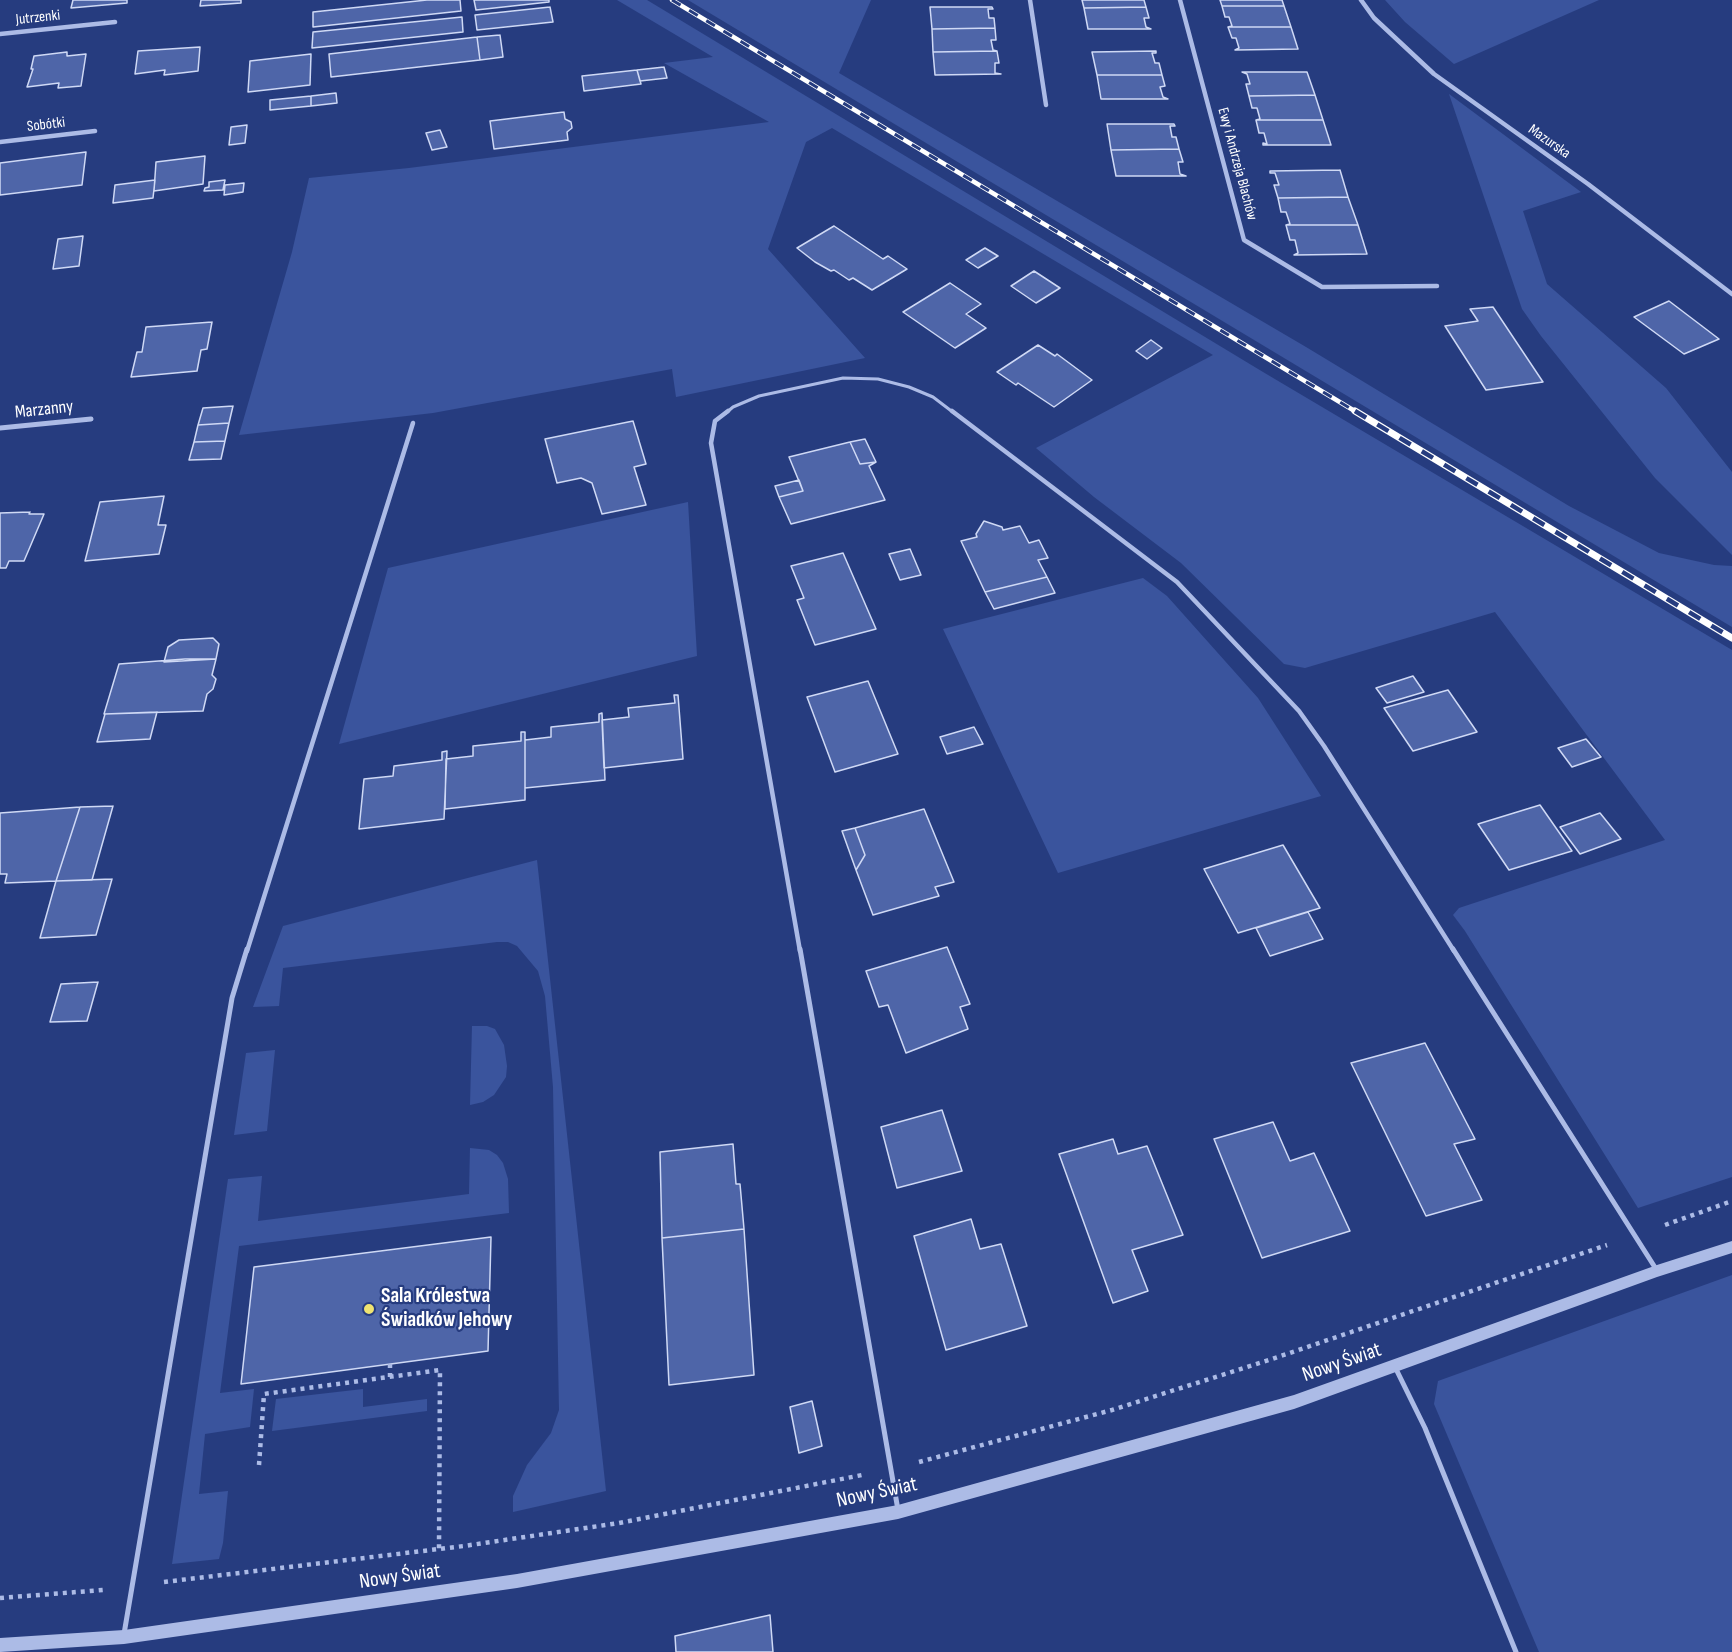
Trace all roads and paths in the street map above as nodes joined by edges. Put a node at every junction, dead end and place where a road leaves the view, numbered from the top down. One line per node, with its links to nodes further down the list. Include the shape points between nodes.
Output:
1 (1030, 0): 6 (street)
2 (1180, 0): 9 (street, Ewy i Andrzeja Blachów, via 1244,240 1322,287)
3 (1361, 0): 10 (street, Mazurska, via 1374,18 1434,74)
4 (115, 22): 5 (street, Jutrzenki)
5 (0, 34)
6 (1046, 105)
7 (95, 132): 8 (street, Sobótki)
8 (0, 142)
9 (1437, 286)
10 (1732, 294)
11 (91, 419): 13 (street, Marzanny)
12 (413, 423): 22 (lane, via 232,998)
13 (0, 428)
14 (1732, 1247): 15 (street, Nowy Świat)
15 (1657, 1271): 17 (street, Nowy Świat); 20 (lane, via 1324,746 1299,711 1177,582 933,397 878,379 843,378 759,396 733,407 715,421 711,443)
16 (390, 1364): 18 (path)
17 (1395, 1367): 20 (street, Nowy Świat, via 1294,1402); 24 (lane, via 1425,1428)
18 (390, 1377): 19 (path, via 264,1394); 21 (path, via 440,1370)
19 (259, 1465)
20 (898, 1512): 22 (street, Nowy Świat, via 517,1581)
21 (439, 1549)
22 (124, 1637): 23 (street, Nowy Świat)
23 (0, 1645)
24 (1516, 1652)

